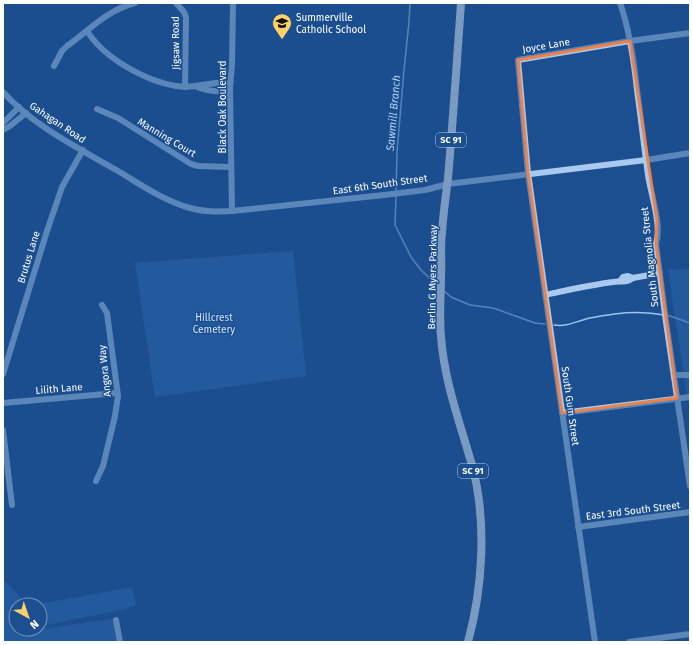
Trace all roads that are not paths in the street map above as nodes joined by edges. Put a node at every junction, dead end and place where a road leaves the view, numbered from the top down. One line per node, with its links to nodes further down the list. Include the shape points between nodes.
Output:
1 (135, 3): 6 (street, via 115,11)
2 (176, 3): 10 (street, Jigsaw Road, via 186,18)
3 (233, 3): 11 (street, Black Oak Boulevard)
4 (461, 3): 23 (main road, Berlin G Myers Parkway / SC 91)
5 (620, 3): 8 (street, South Magnolia Street)
6 (88, 32): 9 (street, via 62,51); 10 (street, via 101,49 121,63 161,83)
7 (690, 34): 8 (street, Joyce Lane)
8 (630, 41): 20 (street, South Magnolia Street); 22 (street, Joyce Lane, via 518,60)
9 (54, 66)
10 (185, 87): 11 (street, via 226,83)
11 (230, 89): 21 (street, Black Oak Boulevard)
12 (3, 92): 13 (street, Gahagan Road)
13 (19, 107): 15 (street, Gahagan Road); 16 (street)
14 (97, 109): 21 (street, Manning Court, via 118,118 192,164)
15 (26, 113): 17 (street); 18 (street, Gahagan Road)
16 (3, 123)
17 (3, 130)
18 (84, 151): 24 (street, East 6th South Street, via 169,201 197,210); 28 (street, Brutus Lane, via 62,187)
19 (690, 153): 20 (street, East 6th South Street)
20 (646, 160): 22 (street, East 6th South Street); 25 (street, South Magnolia Street, via 657,221 656,244)
21 (231, 167): 24 (street, Black Oak Boulevard)
22 (528, 173): 23 (street, East 6th South Street); 26 (street, South Gum Street)
23 (448, 184): 24 (street, East 6th South Street, via 425,190); 45 (main road, Berlin G Myers Parkway / SC 91, via 441,234 439,303 444,365 472,466 480,522 481,550 477,600)
24 (232, 211)
25 (660, 274): 26 (street); 29 (street, South Magnolia Street)
26 (545, 295): 35 (street, South Gum Street)
27 (102, 305): 31 (street, Angora Way, via 107,313)
28 (3, 374)
29 (674, 374): 30 (street); 32 (street, South Magnolia Street)
30 (690, 375)
31 (117, 393): 34 (street, Lilith Lane); 37 (street, Angora Way, via 115,416 103,466)
32 (677, 398): 33 (street); 35 (street); 38 (street, South Magnolia Street)
33 (690, 398)
34 (3, 403)
35 (562, 413): 41 (street, South Gum Street)
36 (3, 430): 39 (street)
37 (96, 481)
38 (690, 486)
39 (12, 505)
40 (690, 512): 41 (street, East 3rd South Street)
41 (578, 527): 46 (street, South Gum Street)
42 (116, 620): 44 (street)
43 (690, 634): 47 (street)
44 (120, 642)
45 (468, 642)
46 (594, 642)
47 (629, 642)

